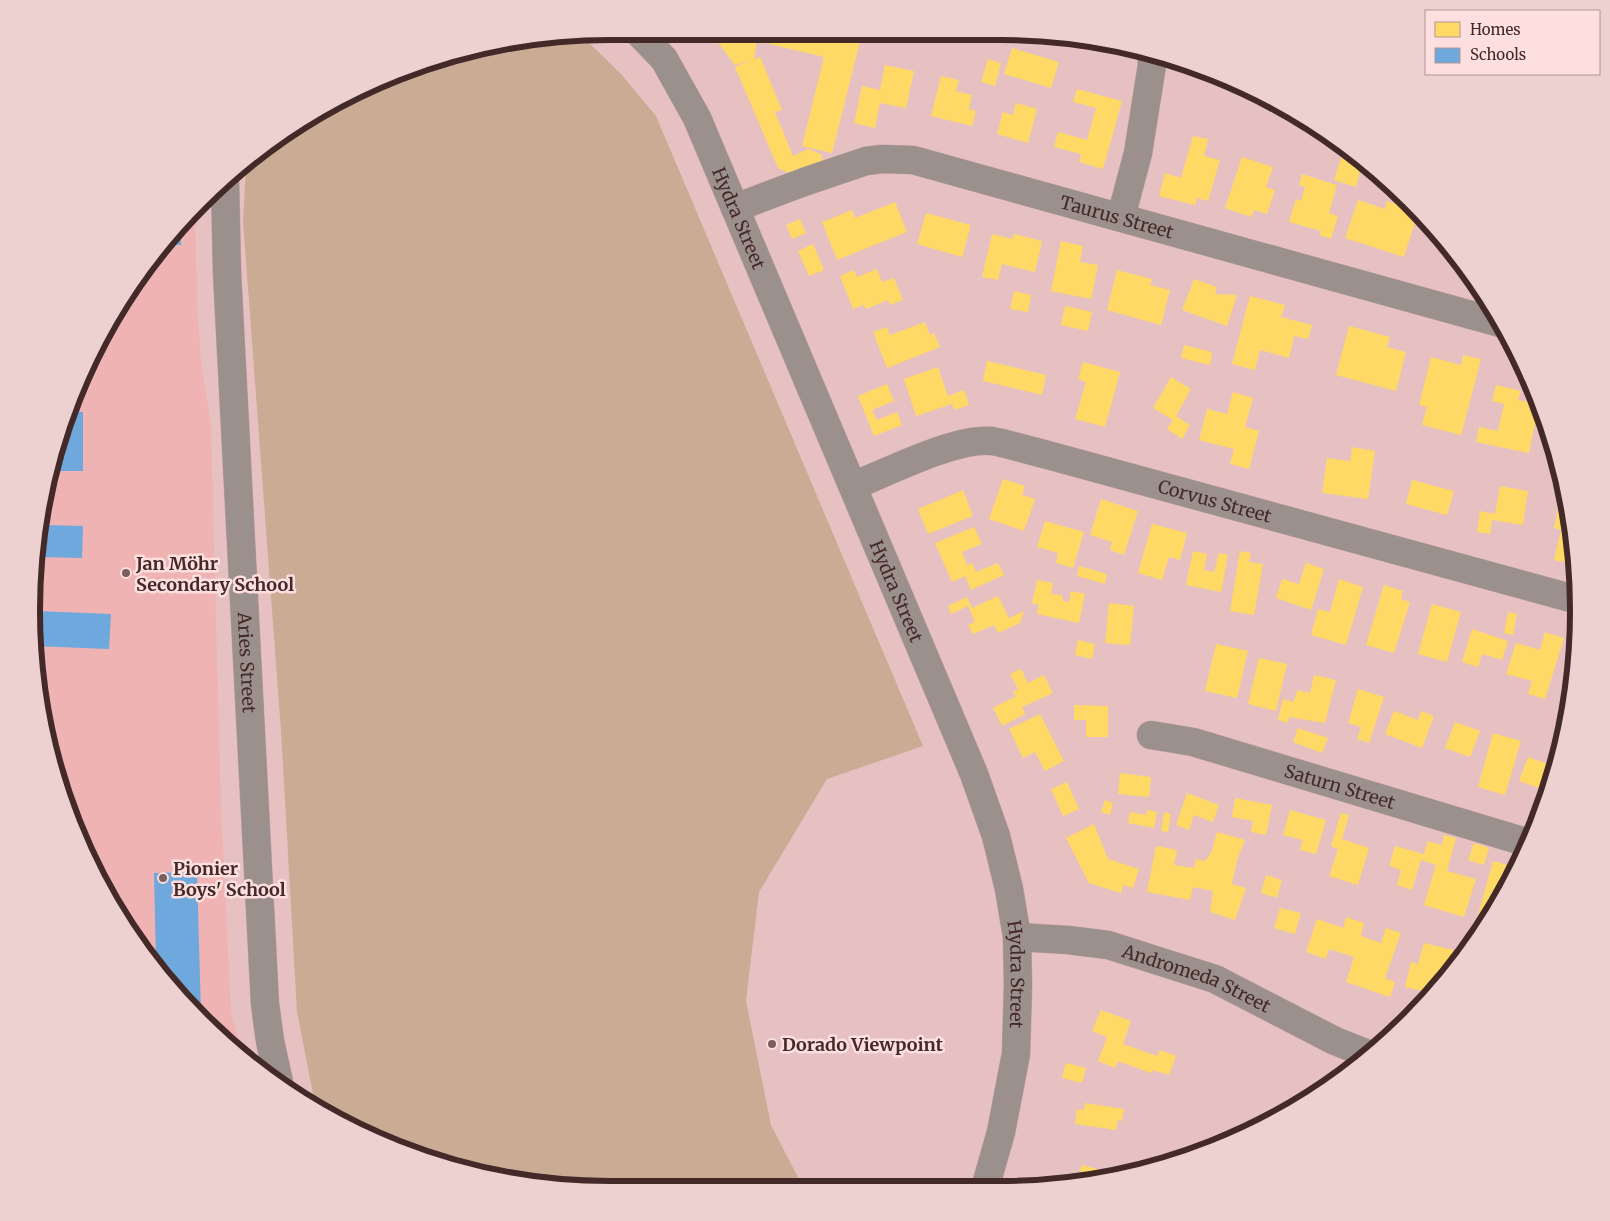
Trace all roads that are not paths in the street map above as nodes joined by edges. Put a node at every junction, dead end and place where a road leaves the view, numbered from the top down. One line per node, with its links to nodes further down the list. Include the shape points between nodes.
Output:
1 (646, 40): 4 (street, Hydra Street, via 664,59 686,97)
2 (1152, 60): 5 (street, via 1138,153)
3 (225, 190): 13 (street, Aries Street, via 266,1004)
4 (735, 208): 5 (street, Taurus Street, via 850,166 882,159 914,160); 7 (street, Hydra Street)
5 (1121, 217): 6 (street, Taurus Street)
6 (1491, 321)
7 (853, 486): 8 (street, Corvus Street, via 962,444 991,441); 11 (street, Hydra Street, via 974,774 996,836)
8 (1570, 598)
9 (1151, 735): 10 (street, Saturn Street, via 1193,742)
10 (1521, 841)
11 (1017, 937): 12 (street, Andromeda Street, via 1108,945 1215,979); 14 (street, Hydra Street, via 1016,1054 1001,1132)
12 (1361, 1051)
13 (277, 1073)
14 (987, 1181)

